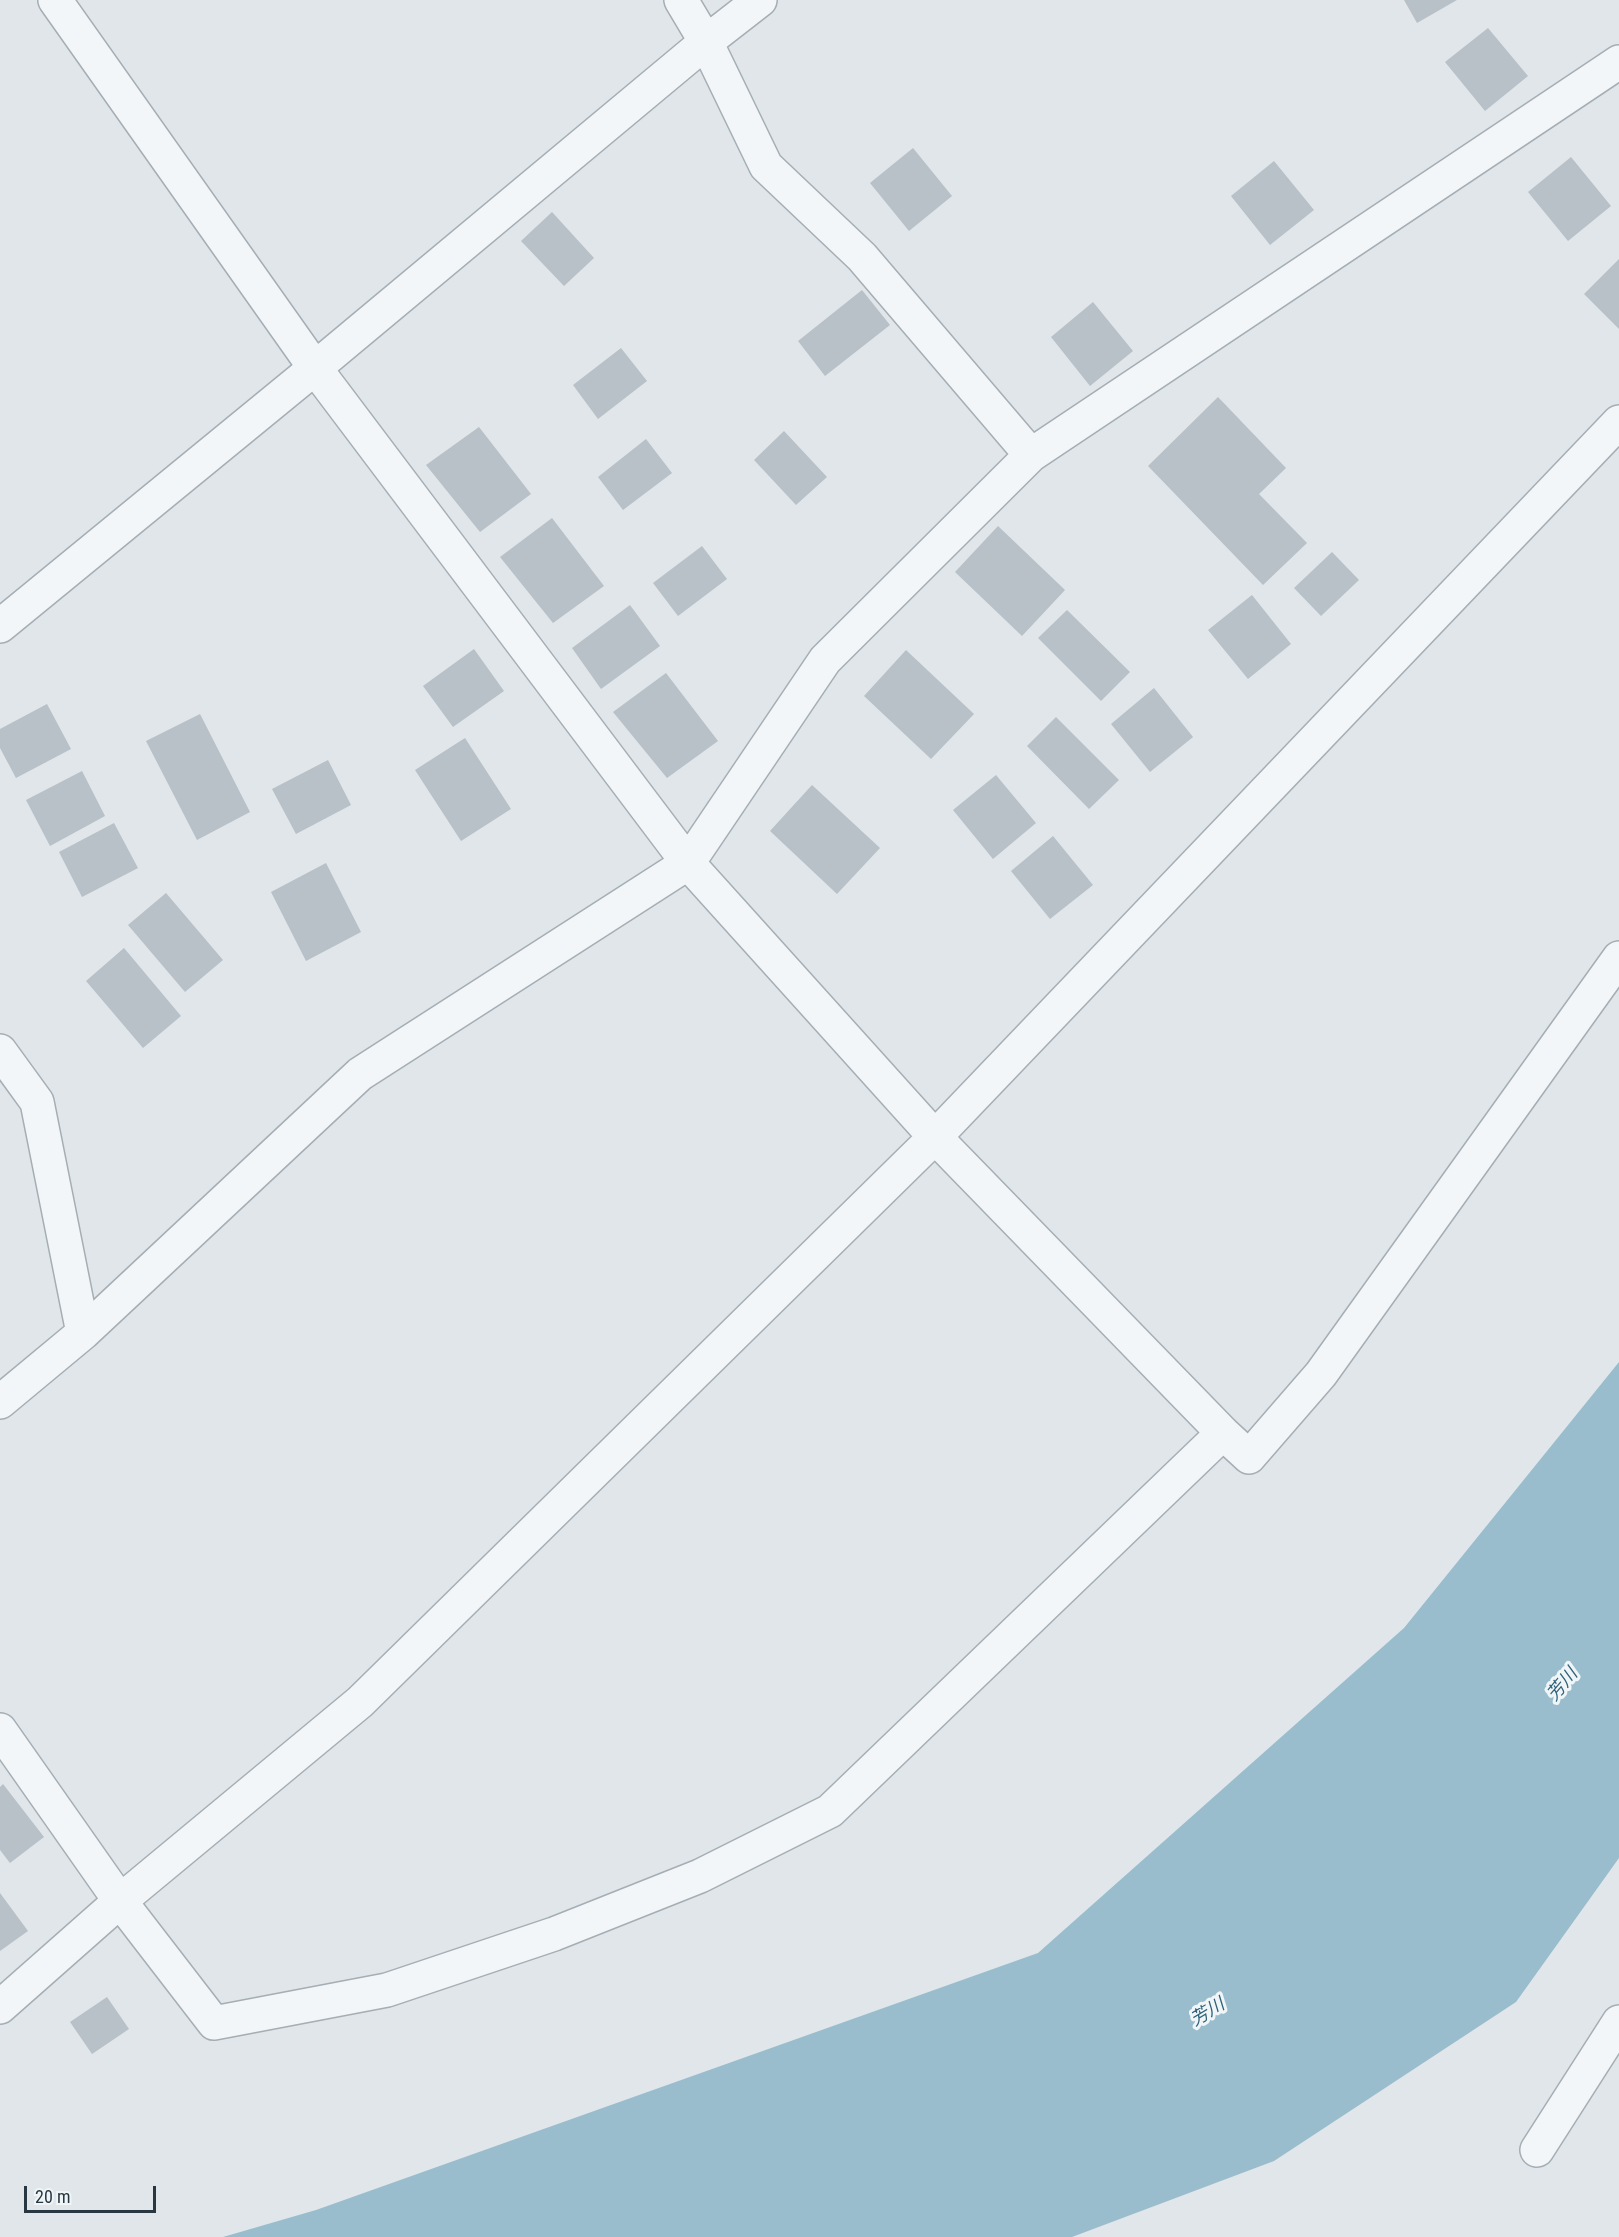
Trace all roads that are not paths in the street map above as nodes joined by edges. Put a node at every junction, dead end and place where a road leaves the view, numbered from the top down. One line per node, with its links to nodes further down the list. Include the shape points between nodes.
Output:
1 (55, 0): 6 (street)
2 (681, 0): 4 (street)
3 (760, 0): 4 (street)
4 (706, 42): 6 (street); 8 (street, via 766,166 862,257)
5 (1619, 62): 8 (street)
6 (315, 368): 9 (street); 10 (street)
7 (1619, 422): 13 (street)
8 (1031, 455): 10 (street, via 825,660)
9 (0, 626)
10 (688, 863): 13 (street); 14 (street, via 360,1074)
11 (1619, 958): 16 (street, via 1321,1374 1249,1457)
12 (0, 1051): 14 (street, via 37,1102)
13 (936, 1137): 16 (street); 18 (street, via 360,1702)
14 (83, 1333): 15 (street)
15 (0, 1402)
16 (1223, 1433): 18 (street, via 830,1811 700,1876 555,1934 387,1990 213,2023)
17 (0, 1730): 18 (street)
18 (120, 1901): 19 (street)
19 (0, 2007)
20 (1619, 2022): 21 (street)
21 (1537, 2150)

